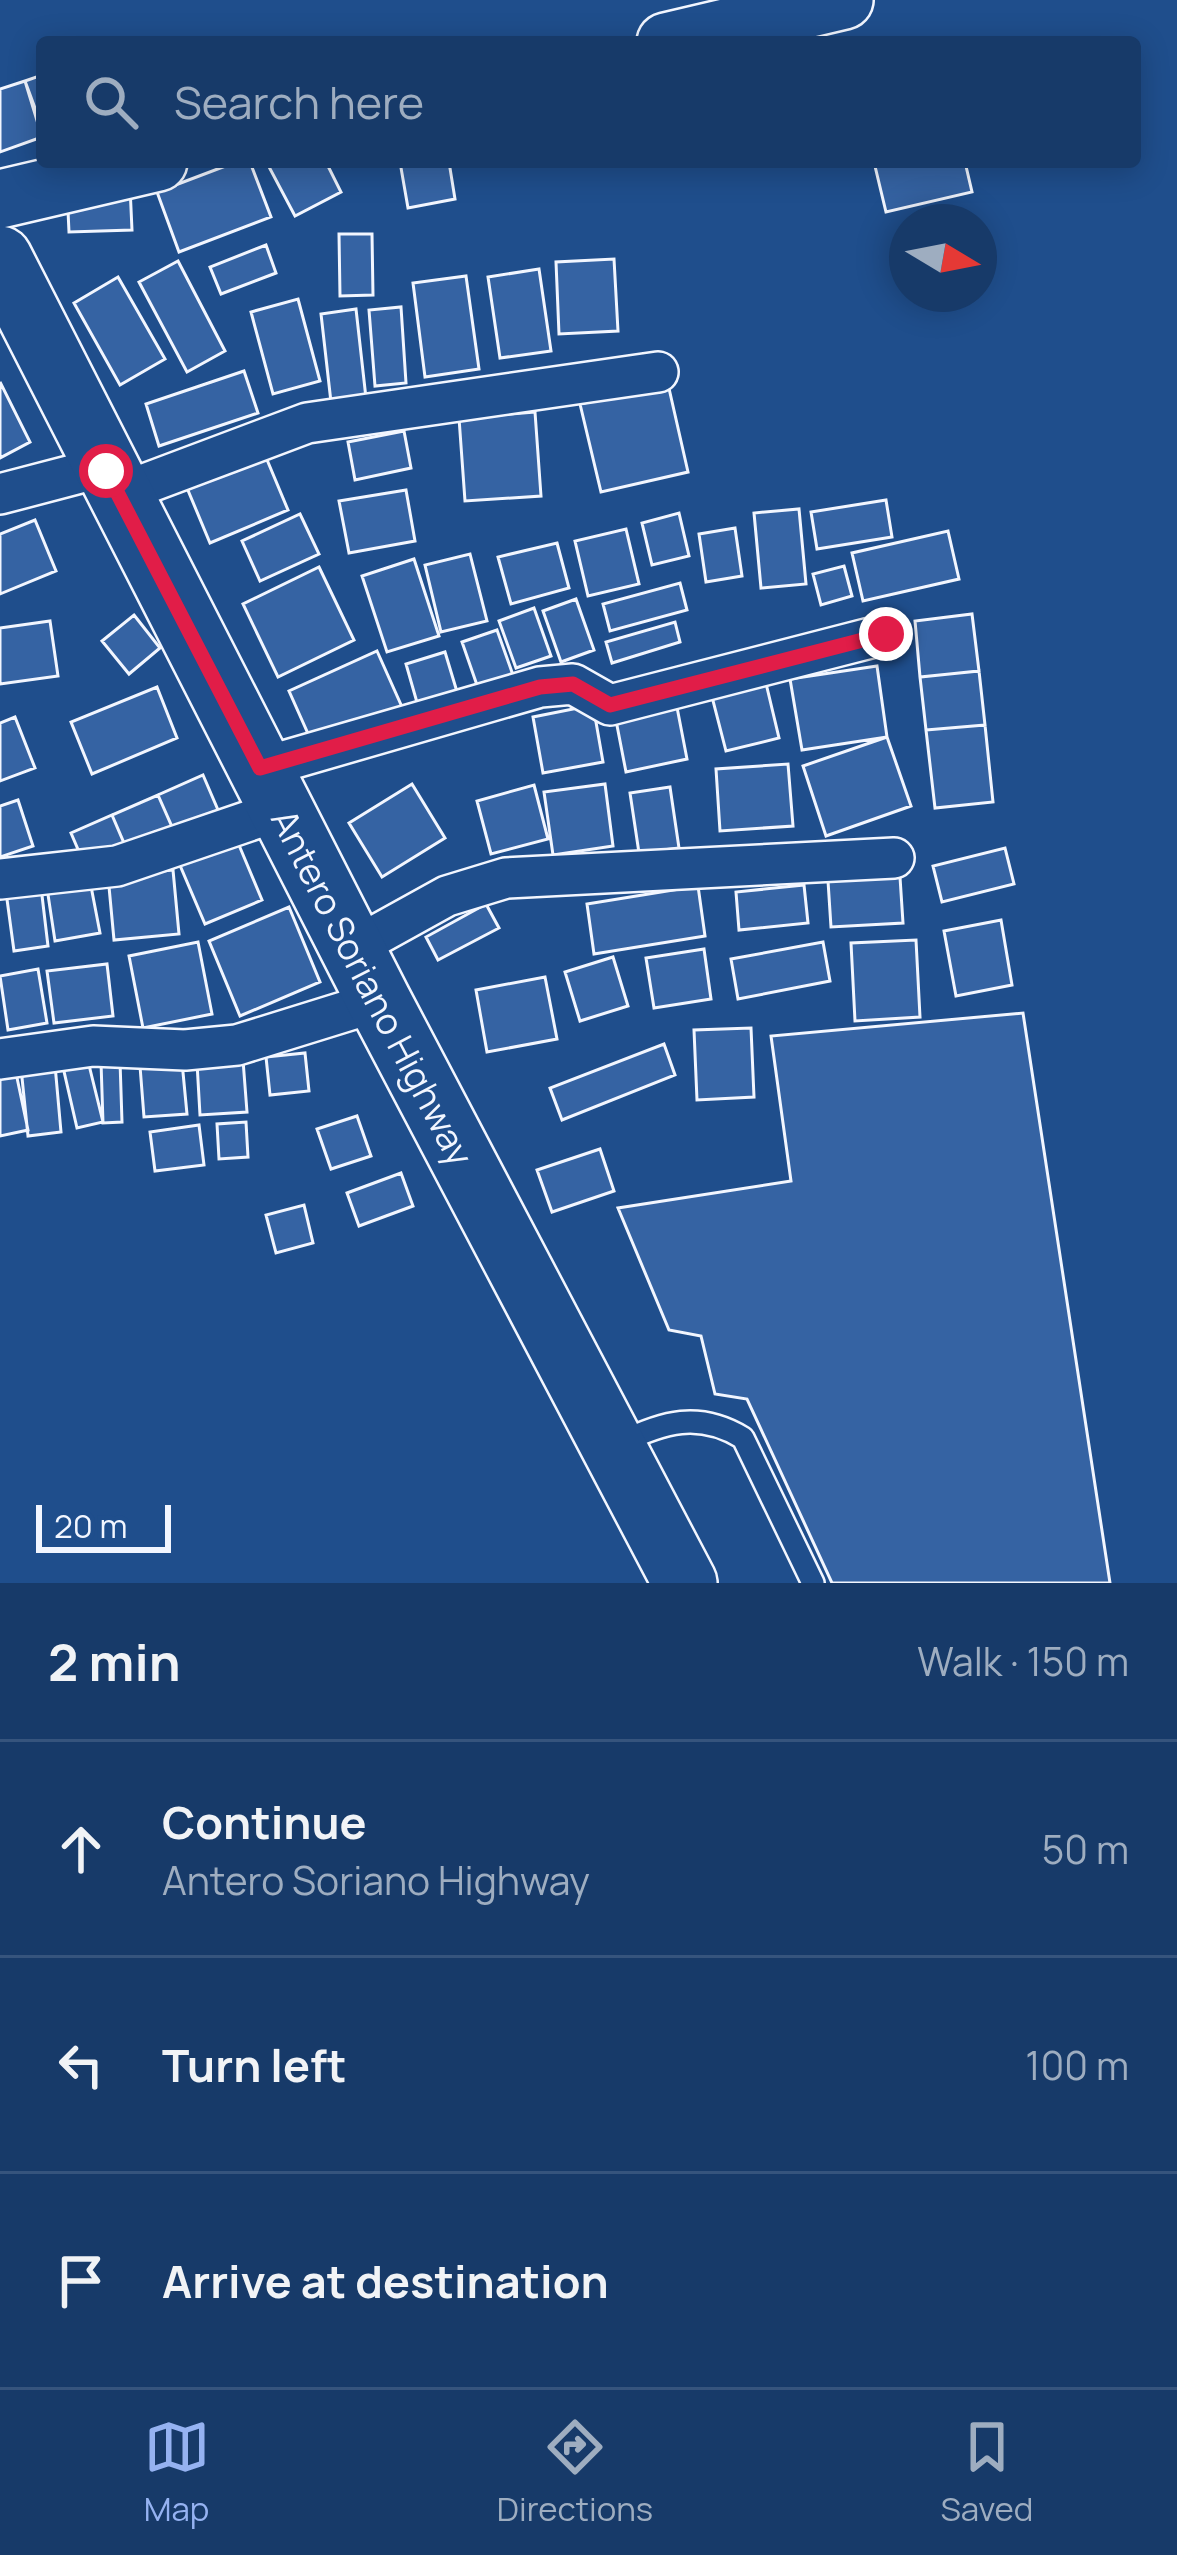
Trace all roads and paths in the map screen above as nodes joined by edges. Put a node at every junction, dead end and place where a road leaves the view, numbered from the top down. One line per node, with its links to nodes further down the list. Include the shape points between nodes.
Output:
1 (844, 0): 2 (street)
2 (692, 36)
3 (132, 168): 4 (street)
4 (0, 199)
5 (0, 258): 7 (main road, Antero Soriano Highway)
6 (658, 372): 7 (street, via 307,423)
7 (111, 480): 8 (street); 10 (main road, Antero Soriano Highway)
8 (0, 494)
9 (886, 634): 10 (street, via 610,705 573,684 540,687)
10 (271, 789): 12 (street, via 117,866); 13 (main road, Antero Soriano Highway)
11 (894, 859): 13 (street, via 506,878 447,896)
12 (0, 879)
13 (366, 974): 14 (street, via 237,1045 93,1046); 15 (main road, Antero Soriano Highway)
14 (0, 1059)
15 (614, 1446): 16 (main road, Antero Soriano Highway); 17 (lane, via 689,1420 743,1438)
16 (685, 1583)
17 (813, 1583)

